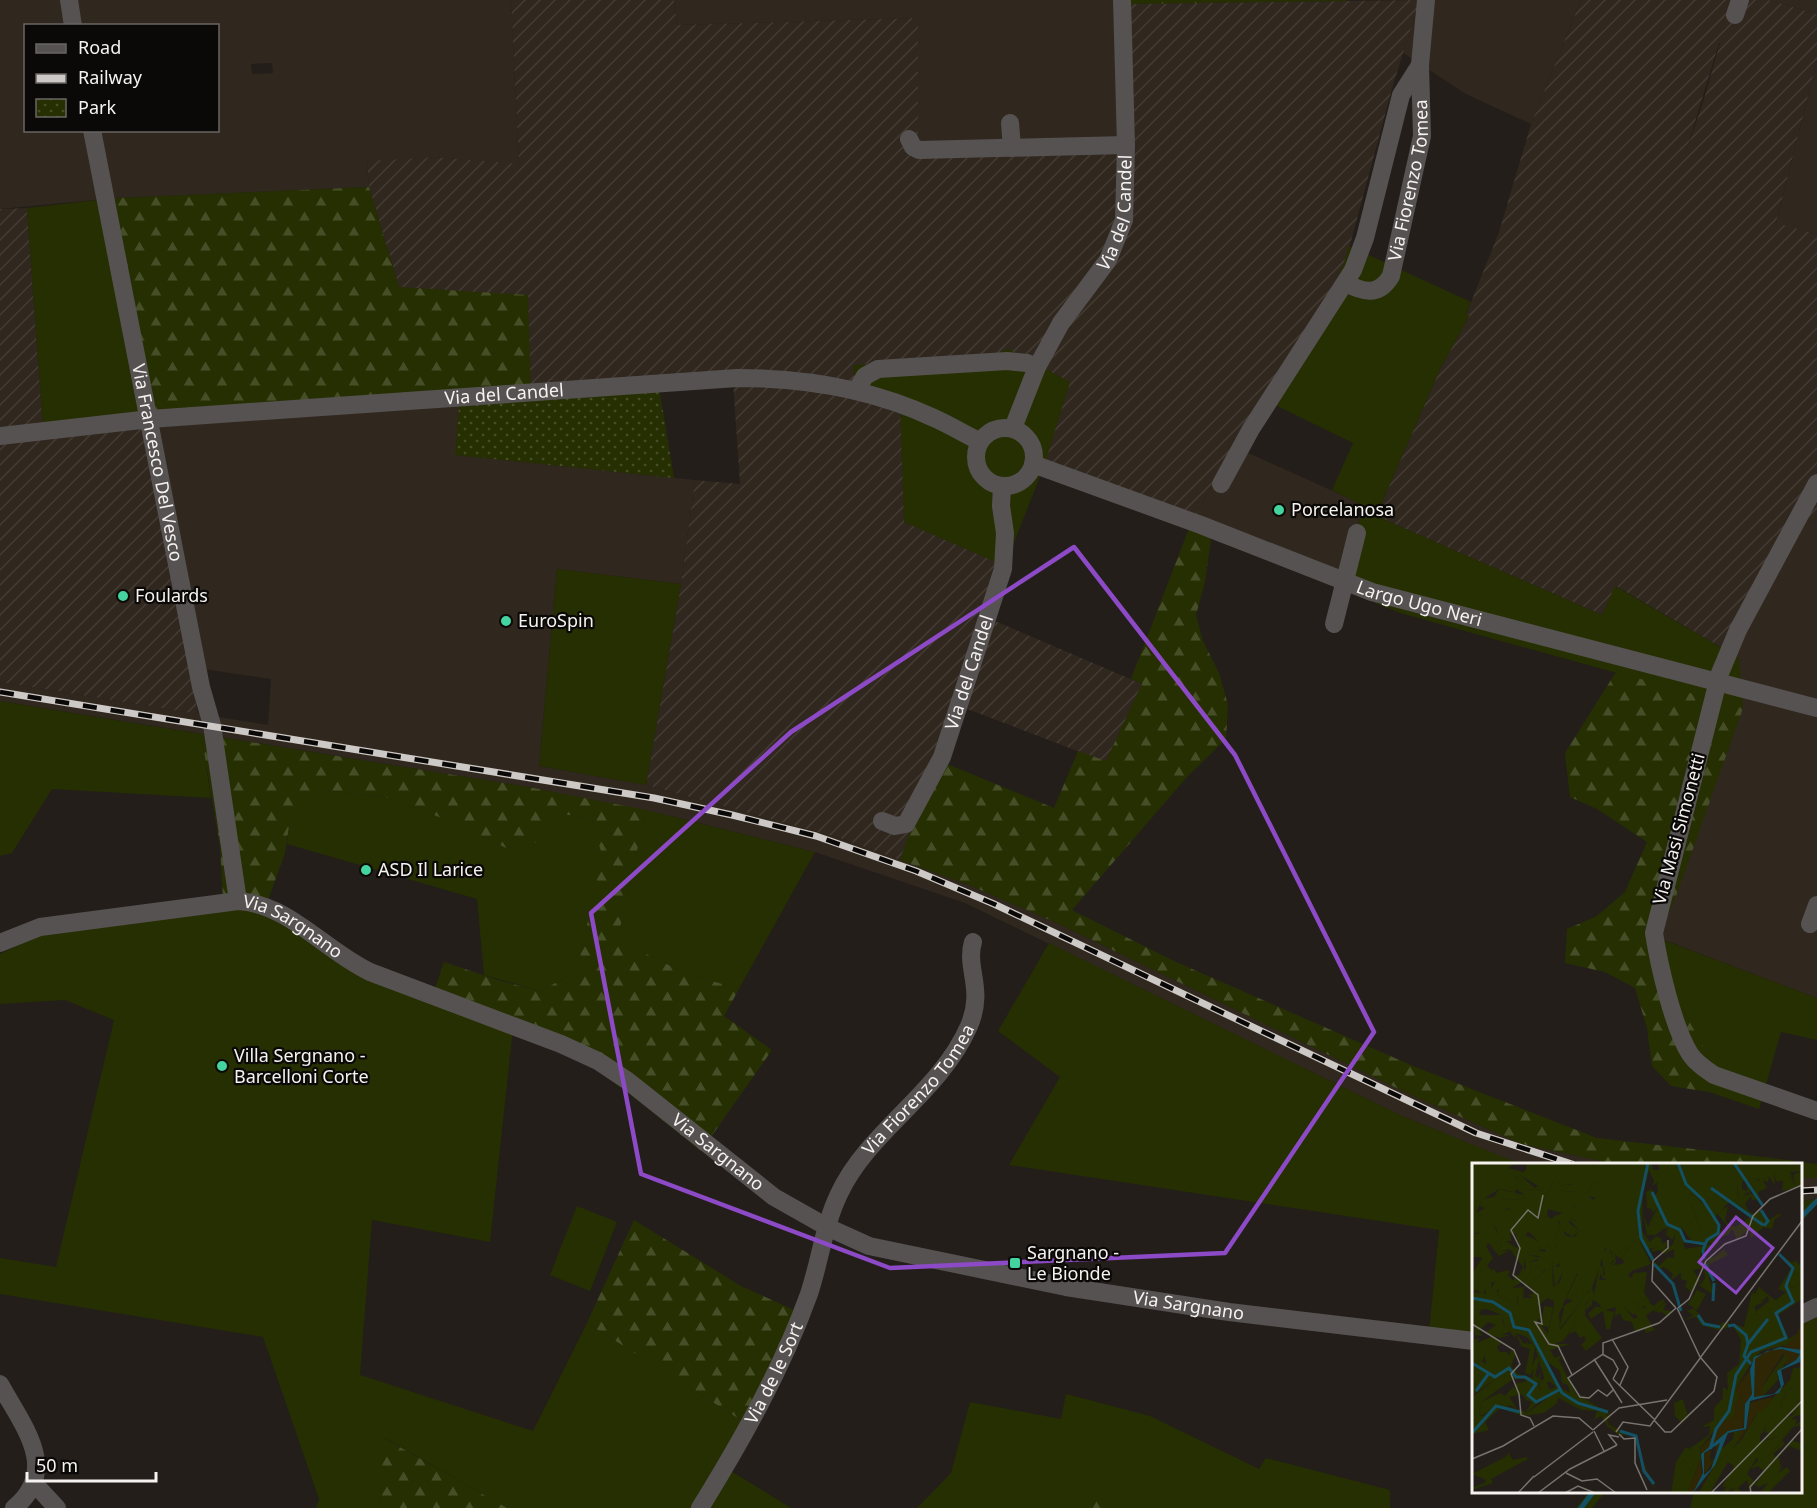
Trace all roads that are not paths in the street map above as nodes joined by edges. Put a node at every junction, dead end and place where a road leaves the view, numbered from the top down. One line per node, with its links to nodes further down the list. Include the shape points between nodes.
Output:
1 (69, 0): 4 (street)
2 (1122, 0): 9 (street, Via del Candel)
3 (1426, 0): 5 (street, Via Fiorenzo Tomea)
4 (73, 24)
5 (1420, 65): 11 (street, Via Fiorenzo Tomea, via 1401,94 1365,238); 11 (street, Via Fiorenzo Tomea, via 1422,136 1391,276 1386,285 1372,292)
6 (1011, 123): 10 (street)
7 (92, 132): 14 (street, Via Francesco Del Vesco)
8 (909, 139): 10 (street, Via del Candel, via 912,147 919,150)
9 (1126, 146): 10 (street, Via del Candel); 12 (street, Via del Candel, via 1125,207 1119,233 1108,260 1061,323)
10 (1012, 148)
11 (1346, 283): 20 (street, Via Fiorenzo Tomea, via 1251,429)
12 (1038, 367): 13 (street, via 1007,362 878,369 865,376); 15 (street, Via del Candel)
13 (856, 391): 14 (street, Via del Candel, via 788,379 737,378); 17 (street, Via del Candel, via 934,418)
14 (150, 419): 16 (street, Via del Candel); 28 (street, Via Francesco Del Vesco, via 212,725)
15 (1012, 428): 17 (street, via 994,429); 18 (street, via 1021,432 1032,446)
16 (0, 436)
17 (980, 441): 21 (street, via 975,458 981,474)
18 (1033, 464): 21 (street, via 1025,478); 23 (street, Largo Ugo Neri)
19 (1817, 483): 25 (street, Via Masi Simonetti, via 1738,630)
20 (1221, 484)
21 (1002, 486): 27 (street, Via del Candel, via 1003,569 942,757 906,824 895,826)
22 (1357, 533): 23 (street)
23 (1344, 582): 24 (street); 25 (street, Largo Ugo Neri, via 1418,606)
24 (1334, 624)
25 (1718, 684): 26 (street, Largo Ugo Neri); 33 (street, Via Masi Simonetti, via 1658,911 1654,933 1657,953 1683,1041 1700,1065 1714,1075)
26 (1817, 708)
27 (882, 821)
28 (238, 901): 31 (street, Via Sargnano, via 40,927); 34 (street, Via Sargnano, via 279,912 370,972 598,1061 774,1197)
29 (1817, 904): 30 (street)
30 (1810, 924)
31 (0, 942)
32 (973, 942): 34 (street, Via Fiorenzo Tomea, via 975,1012 957,1051 852,1172)
33 (1817, 1111)
34 (827, 1227): 37 (street, Via Sargnano, via 869,1246 912,1257 1066,1287 1229,1312); 42 (street, Via de le Sort, via 809,1293 779,1366)
35 (1817, 1307): 36 (street)
36 (1802, 1314)
37 (1472, 1341)
38 (0, 1384): 39 (street, via 35,1451 38,1462)
39 (33, 1482): 40 (street, via 28,1494); 41 (street)
40 (14, 1508)
41 (57, 1508)
42 (700, 1508)

